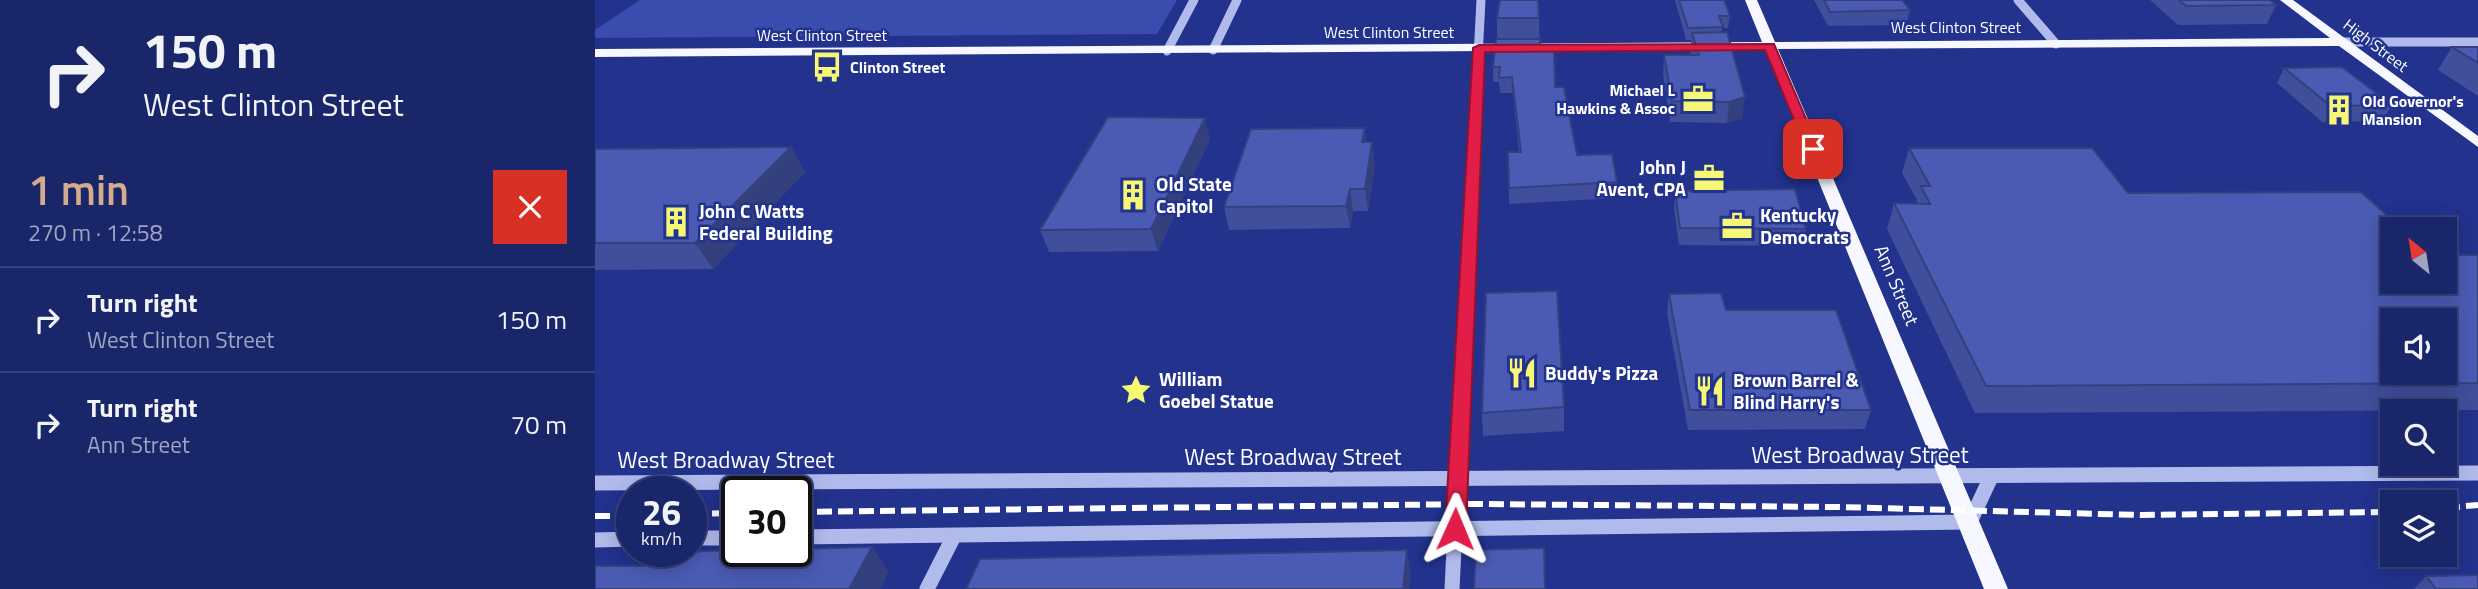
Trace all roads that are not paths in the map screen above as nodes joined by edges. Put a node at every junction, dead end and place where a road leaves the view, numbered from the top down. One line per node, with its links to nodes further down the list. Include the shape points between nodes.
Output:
1 (1195, 0): 13 (street)
2 (1237, 0): 12 (street)
3 (1481, 0): 11 (street)
4 (1751, 0): 10 (main road, Ann Street)
5 (2018, 0): 9 (street)
6 (2286, 0): 7 (main road, High Street)
7 (2343, 42): 8 (street, West Clinton Street); 9 (main road, West Clinton Street); 15 (main road, High Street)
8 (2478, 42)
9 (2056, 44): 10 (main road, West Clinton Street)
10 (1770, 46): 11 (main road, West Clinton Street); 17 (main road, Ann Street)
11 (1479, 48): 12 (main road, West Clinton Street); 19 (street)
12 (1213, 50): 13 (main road, West Clinton Street)
13 (1167, 51): 14 (main road, West Clinton Street)
14 (595, 53)
15 (2478, 143)
16 (2478, 473): 18 (street, West Broadway Street)
17 (1951, 477): 18 (street, West Broadway Street); 19 (street, West Broadway Street); 21 (main road, Ann Street)
18 (1991, 477): 21 (street, West Broadway Street)
19 (1457, 480): 20 (street, West Broadway Street); 22 (street)
20 (595, 484)
21 (1970, 522): 22 (street); 29 (main road, Ann Street)
22 (1455, 529): 23 (street); 28 (street)
23 (954, 536): 24 (street); 27 (street)
24 (812, 537)
25 (616, 539): 26 (street)
26 (595, 540)
27 (927, 589)
28 (1453, 589)
29 (1996, 589)

